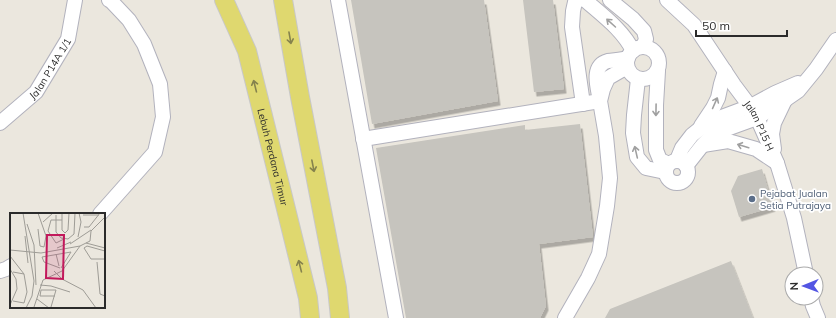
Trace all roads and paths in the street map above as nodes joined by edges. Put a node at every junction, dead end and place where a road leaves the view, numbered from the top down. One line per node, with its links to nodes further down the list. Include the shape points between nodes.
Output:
1 (75, 0): 22 (street, Jalan P14A 1/1, via 68,40 36,92)
2 (109, 0): 28 (street, via 129,20 144,44 160,84 163,117 155,152)
3 (224, 0): 32 (main road, Lebuh Perdana Timur, one-way to 3, via 246,50)
4 (283, 0): 36 (main road, one-way to 36)
5 (338, 0): 24 (street)
6 (567, 0): 11 (street)
7 (579, 0): 11 (street, via 575,2)
8 (585, 0): 13 (street, one-way to 8, via 630,44 618,29)
9 (610, 0): 13 (street, via 644,31 646,39)
10 (667, 0): 15 (street, Jalan P15 H, via 694,24)
11 (572, 27): 20 (street)
12 (836, 40): 18 (street, via 816,69)
13 (633, 56): 14 (street, via 649,48 659,60); 16 (street, via 629,72); 19 (street, via 609,61 597,70)
14 (658, 71): 16 (street, via 654,76 644,80); 27 (street, one-way to 27, via 656,150 660,160)
15 (725, 71): 17 (street, Jalan P15 H); 23 (street, one-way to 15, via 718,98)
16 (638, 79): 27 (street, one-way to 16, via 646,168 637,157 633,133)
17 (734, 85): 18 (street, via 762,95); 21 (street, Jalan P15 H)
18 (780, 97): 21 (street); 26 (street, via 772,134)
19 (600, 101): 20 (street); 38 (street, via 610,178 607,206 599,254)
20 (583, 104): 24 (street)
21 (754, 112): 23 (street, via 720,118); 25 (street, via 713,134); 26 (street, Jalan P15 H)
22 (0, 123)
23 (698, 131): 27 (street, via 682,148)
24 (363, 139): 37 (street)
25 (703, 145): 26 (street, one-way to 25, via 728,141); 27 (street)
26 (776, 159): 30 (street, Jalan P15 H, via 794,218)
27 (674, 165)
28 (101, 213)
29 (10, 266): 31 (street)
30 (804, 266)
31 (0, 271)
32 (308, 298): 34 (main road); 35 (main road, Lebuh Perdana Timur)
33 (813, 306): 39 (street)
34 (307, 318)
35 (310, 318)
36 (341, 318)
37 (396, 318)
38 (564, 318)
39 (818, 318)

